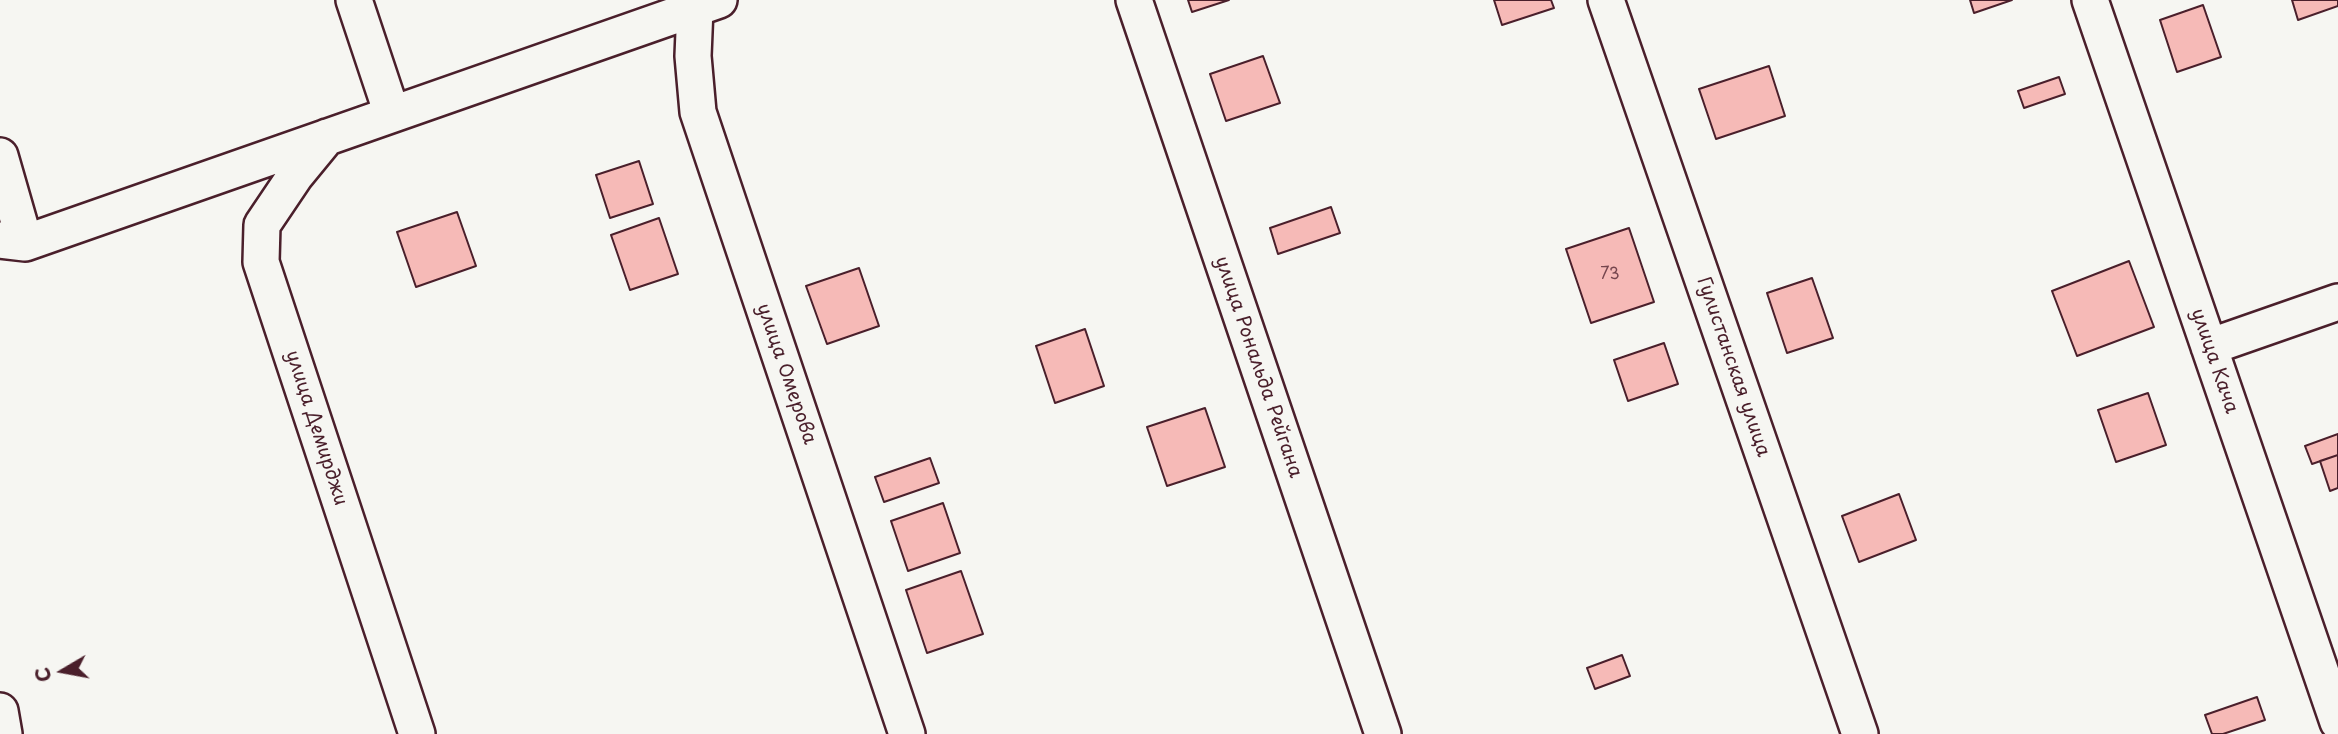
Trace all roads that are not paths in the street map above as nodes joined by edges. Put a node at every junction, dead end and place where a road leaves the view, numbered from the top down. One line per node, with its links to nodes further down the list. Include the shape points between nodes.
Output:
1 (354, 0): 6 (street)
2 (1134, 0): 17 (street, улица Рональда Рейгана)
3 (1606, 0): 18 (street, Гулистанская улица)
4 (2090, 0): 11 (street, улица Кача)
5 (707, 4): 6 (street); 16 (street, улица Омерова, via 693,56 698,111)
6 (392, 114): 7 (street)
7 (327, 137): 9 (street); 15 (street, улица Демирджи, via 262,225 261,262)
8 (0, 156): 9 (street)
9 (12, 242)
10 (2338, 302): 11 (street)
11 (2209, 346): 13 (street, улица Кача)
12 (0, 711): 14 (street)
13 (2338, 722)
14 (4, 734)
15 (417, 734)
16 (907, 734)
17 (1383, 734)
18 (1860, 734)

